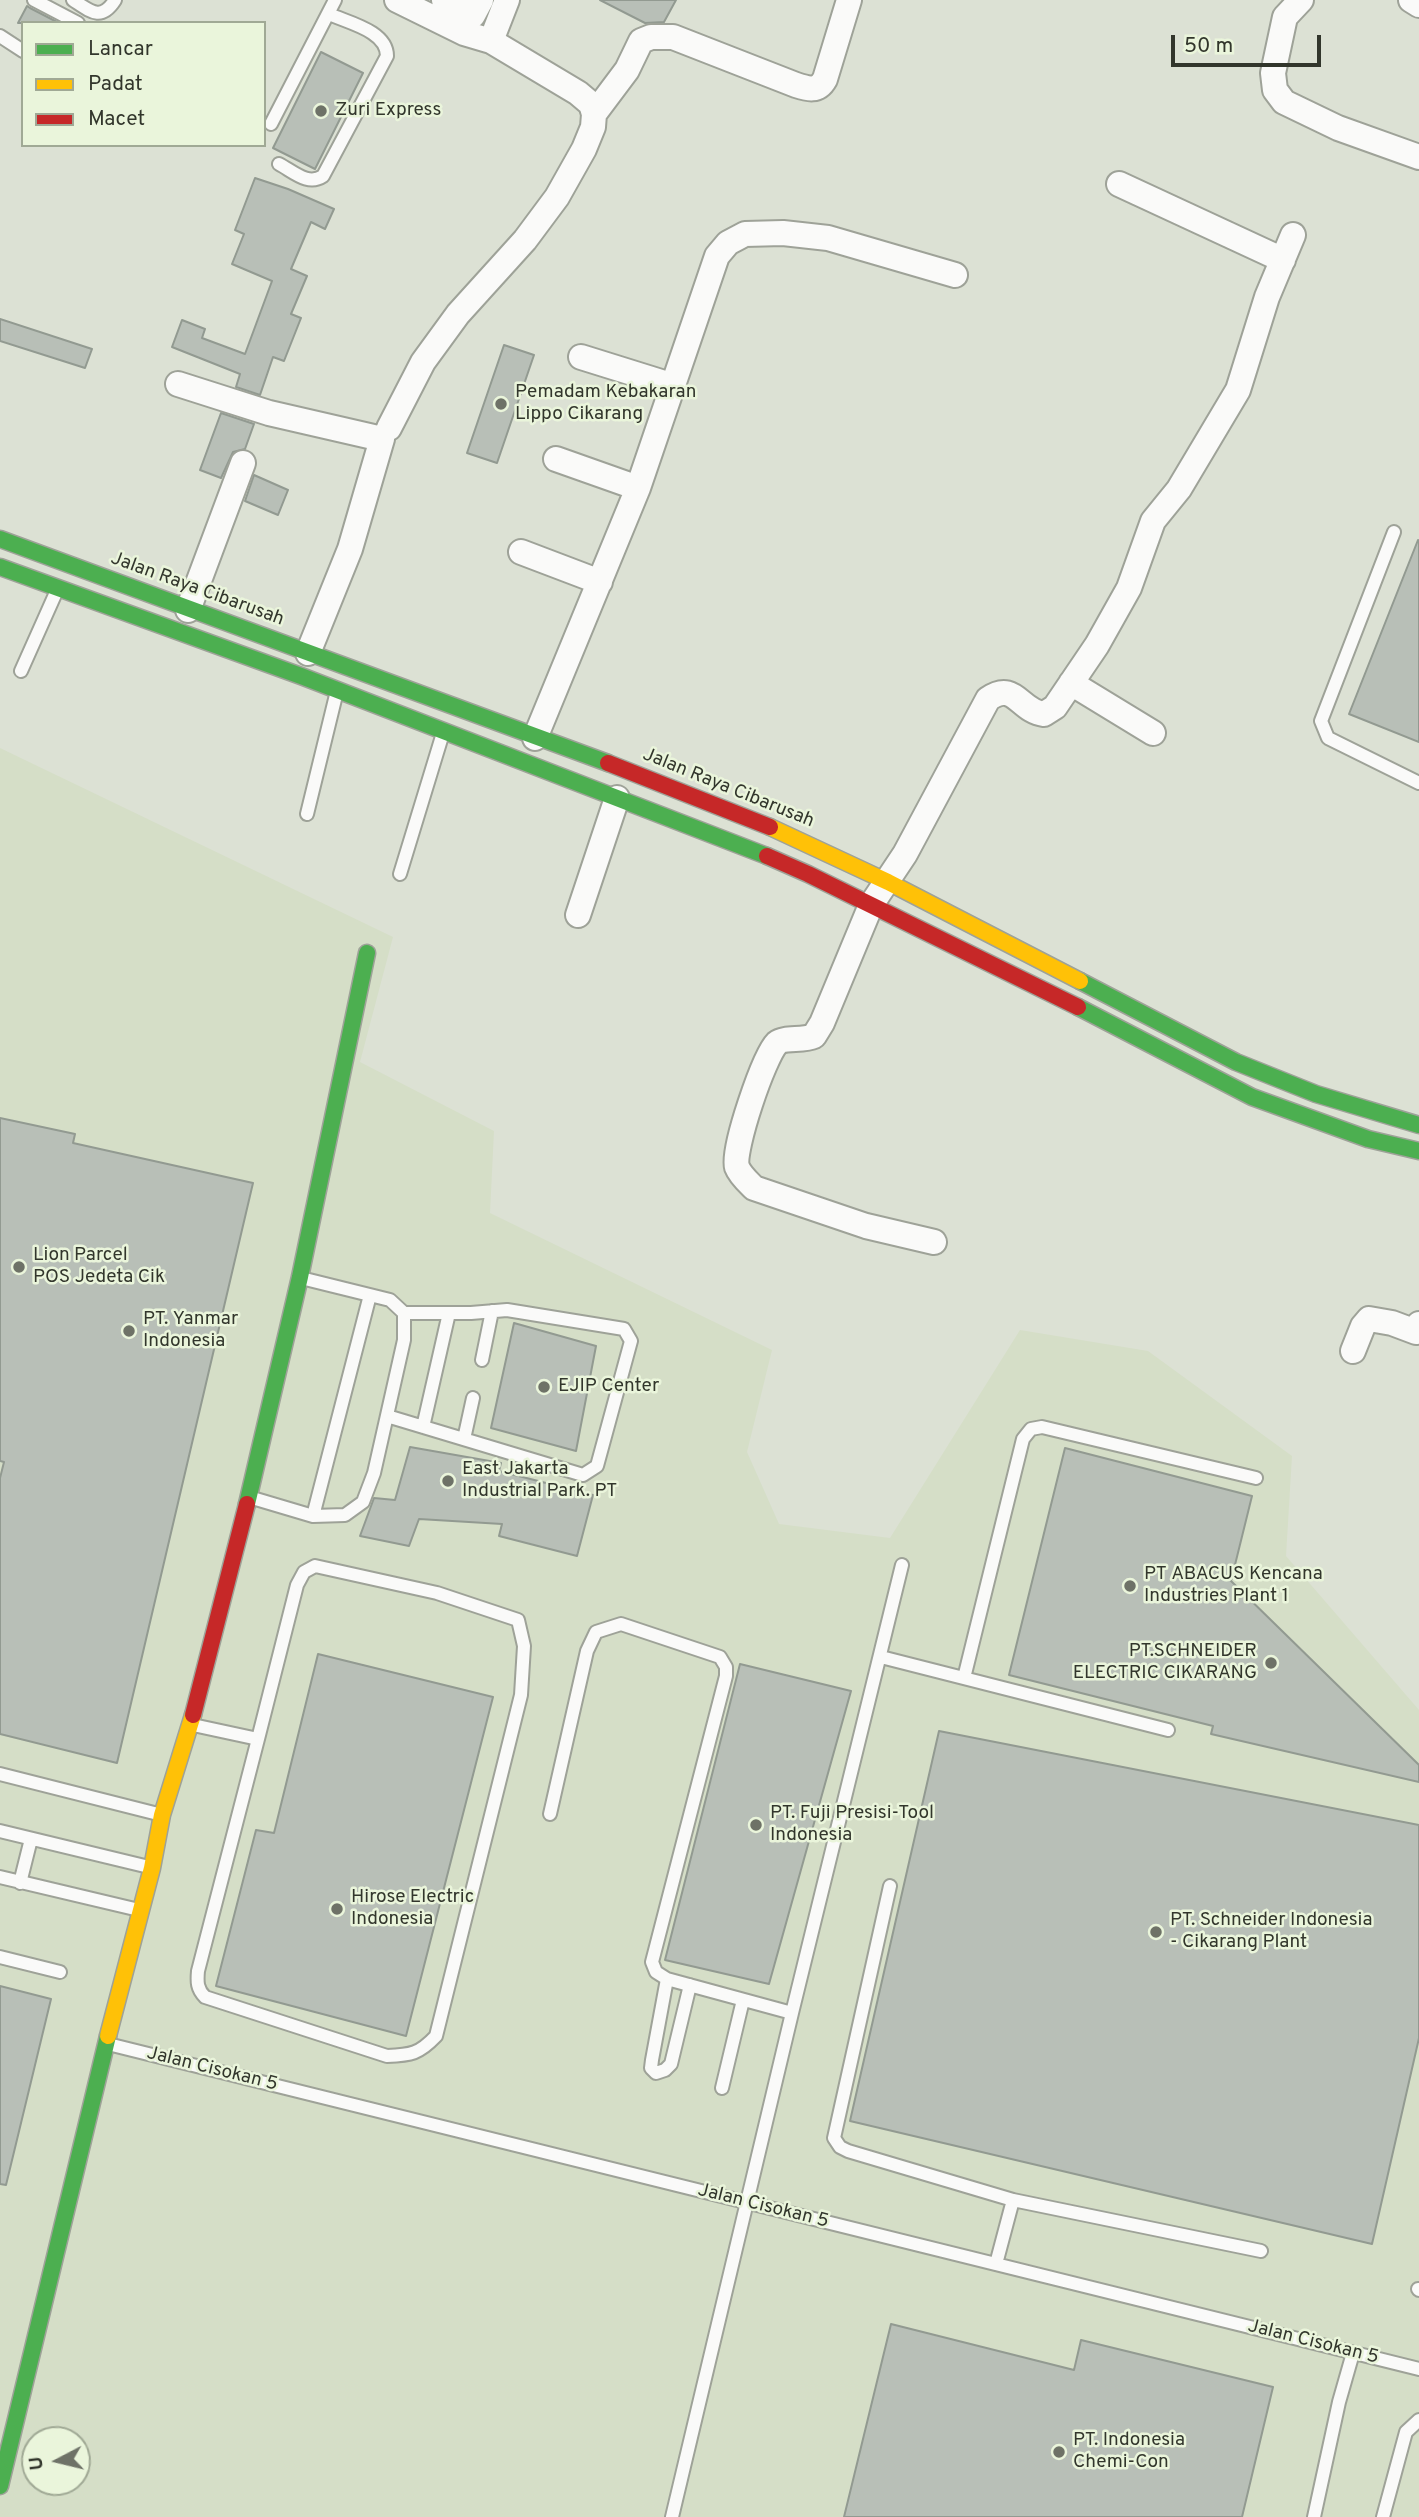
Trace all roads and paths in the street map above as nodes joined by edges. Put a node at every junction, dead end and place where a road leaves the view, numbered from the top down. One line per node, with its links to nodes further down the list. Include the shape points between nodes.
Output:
1 (34, 0): 13 (lane)
2 (74, 0): 3 (lane, via 102,13)
3 (115, 0)
4 (335, 0): 12 (lane)
5 (397, 0): 14 (street, via 464,33)
6 (444, 0): 7 (street, via 473,15)
7 (481, 0)
8 (849, 0): 17 (street, via 821,86 808,89 673,37 651,37 641,41 627,70)
9 (1301, 0): 19 (street, via 1285,17 1273,73 1275,90 1284,102 1338,128)
10 (1411, 0): 11 (street)
11 (1419, 5)
12 (329, 14): 18 (lane); 20 (lane, via 379,37 387,56 323,176 308,181)
13 (74, 21)
14 (499, 21): 17 (street, via 591,104)
15 (0, 36): 16 (lane)
16 (21, 50)
17 (594, 114): 28 (street, via 584,149 557,197 423,362)
18 (271, 124)
19 (1419, 157)
20 (279, 164)
21 (1119, 184): 23 (street)
22 (1293, 236): 23 (street)
23 (1283, 260): 41 (street, via 1238,390 1179,489 1153,521 1126,596)
24 (955, 275): 27 (street, via 828,238 745,234 717,256)
25 (581, 357): 27 (street)
26 (178, 384): 39 (street, via 270,413 382,439 350,549)
27 (674, 386): 31 (street)
28 (389, 428)
29 (556, 459): 31 (street)
30 (243, 463): 38 (street)
31 (638, 488): 36 (street)
32 (1394, 532): 46 (lane, via 1321,721 1328,738)
33 (0, 539): 38 (street, Jalan Raya Cibarusah)
34 (522, 552): 36 (street)
35 (0, 566): 37 (street, Jalan Raya Cibarusah)
36 (600, 582): 45 (street)
37 (58, 588): 39 (street, Jalan Raya Cibarusah); 40 (lane)
38 (188, 610): 39 (street, Jalan Raya Cibarusah)
39 (305, 664): 42 (street, Jalan Raya Cibarusah); 45 (street, Jalan Raya Cibarusah)
40 (22, 671)
41 (1071, 683): 44 (street); 50 (street, via 1044,715 1011,694 1000,692 988,699)
42 (337, 690): 43 (street, Jalan Raya Cibarusah); 48 (lane)
43 (443, 732): 47 (street, Jalan Raya Cibarusah); 49 (lane)
44 (1153, 733)
45 (535, 738): 50 (street, Jalan Raya Cibarusah, via 766,825)
46 (1419, 783)
47 (617, 798): 51 (street, Jalan Raya Cibarusah, via 743,846); 52 (street)
48 (307, 814)
49 (400, 874)
50 (888, 882): 51 (street); 54 (street, Jalan Raya Cibarusah, via 1236,1062 1316,1094)
51 (871, 905): 55 (street, Jalan Raya Cibarusah, via 1252,1097 1368,1139); 56 (street, via 814,1036 782,1040 765,1064 738,1144 737,1165 754,1188 866,1226)
52 (578, 915)
53 (368, 953): 57 (street)
54 (1419, 1125)
55 (1419, 1151)
56 (934, 1242)
57 (300, 1277): 58 (lane); 70 (street)
58 (370, 1295): 60 (lane, via 390,1300); 71 (lane)
59 (492, 1311): 61 (lane); 64 (lane); 68 (lane, via 524,1311 624,1329 631,1341 597,1466 588,1474)
60 (404, 1313): 61 (lane); 66 (lane, via 404,1340)
61 (449, 1313): 67 (lane)
62 (1418, 1330): 63 (street, via 1369,1318)
63 (1353, 1351)
64 (482, 1360)
65 (473, 1398): 68 (lane)
66 (387, 1416): 67 (lane); 71 (lane, via 363,1502 345,1515)
67 (423, 1427): 68 (lane)
68 (464, 1439)
69 (1256, 1478): 74 (lane, via 1042,1427 1031,1429 1023,1439)
70 (249, 1497): 71 (lane); 75 (street)
71 (313, 1516)
72 (902, 1565): 73 (lane)
73 (881, 1657): 74 (lane); 93 (lane)
74 (964, 1678): 76 (lane)
75 (191, 1724): 77 (lane); 80 (street)
76 (1168, 1730)
77 (258, 1739): 77 (lane, via 297,1585 304,1572 315,1566 437,1593 518,1620 524,1646 521,1695 436,2036 423,2049 387,2056 200,1992 198,1971)
78 (0, 1774): 80 (lane)
79 (550, 1814): 90 (lane, via 587,1651 596,1632 621,1624 720,1657 726,1675 652,1962 656,1972)
80 (162, 1815): 83 (street)
81 (0, 1831): 82 (lane)
82 (31, 1839): 83 (lane); 85 (lane)
83 (152, 1868): 87 (street)
84 (0, 1877): 85 (lane)
85 (20, 1883): 87 (lane)
86 (890, 1886): 96 (lane, via 834,2138 848,2151)
87 (140, 1910): 94 (street)
88 (0, 1957): 89 (lane)
89 (60, 1972)
90 (667, 1979): 91 (lane); 91 (lane, via 651,2068 656,2073 671,2064)
91 (690, 1985): 92 (lane)
92 (743, 2000): 93 (lane); 95 (lane)
93 (792, 2013): 97 (lane)
94 (106, 2044): 97 (lane, Jalan Cisokan 5); 103 (street)
95 (722, 2088)
96 (1013, 2200): 98 (lane); 99 (lane)
97 (747, 2203): 99 (lane, Jalan Cisokan 5); 104 (lane)
98 (1261, 2251)
99 (996, 2264): 100 (lane, Jalan Cisokan 5)
100 (1353, 2353): 101 (lane, Jalan Cisokan 5); 105 (lane)
101 (1419, 2369)
102 (1419, 2420): 106 (lane, via 1406,2432)
103 (0, 2486)
104 (672, 2517)
105 (1314, 2517)
106 (1383, 2517)

